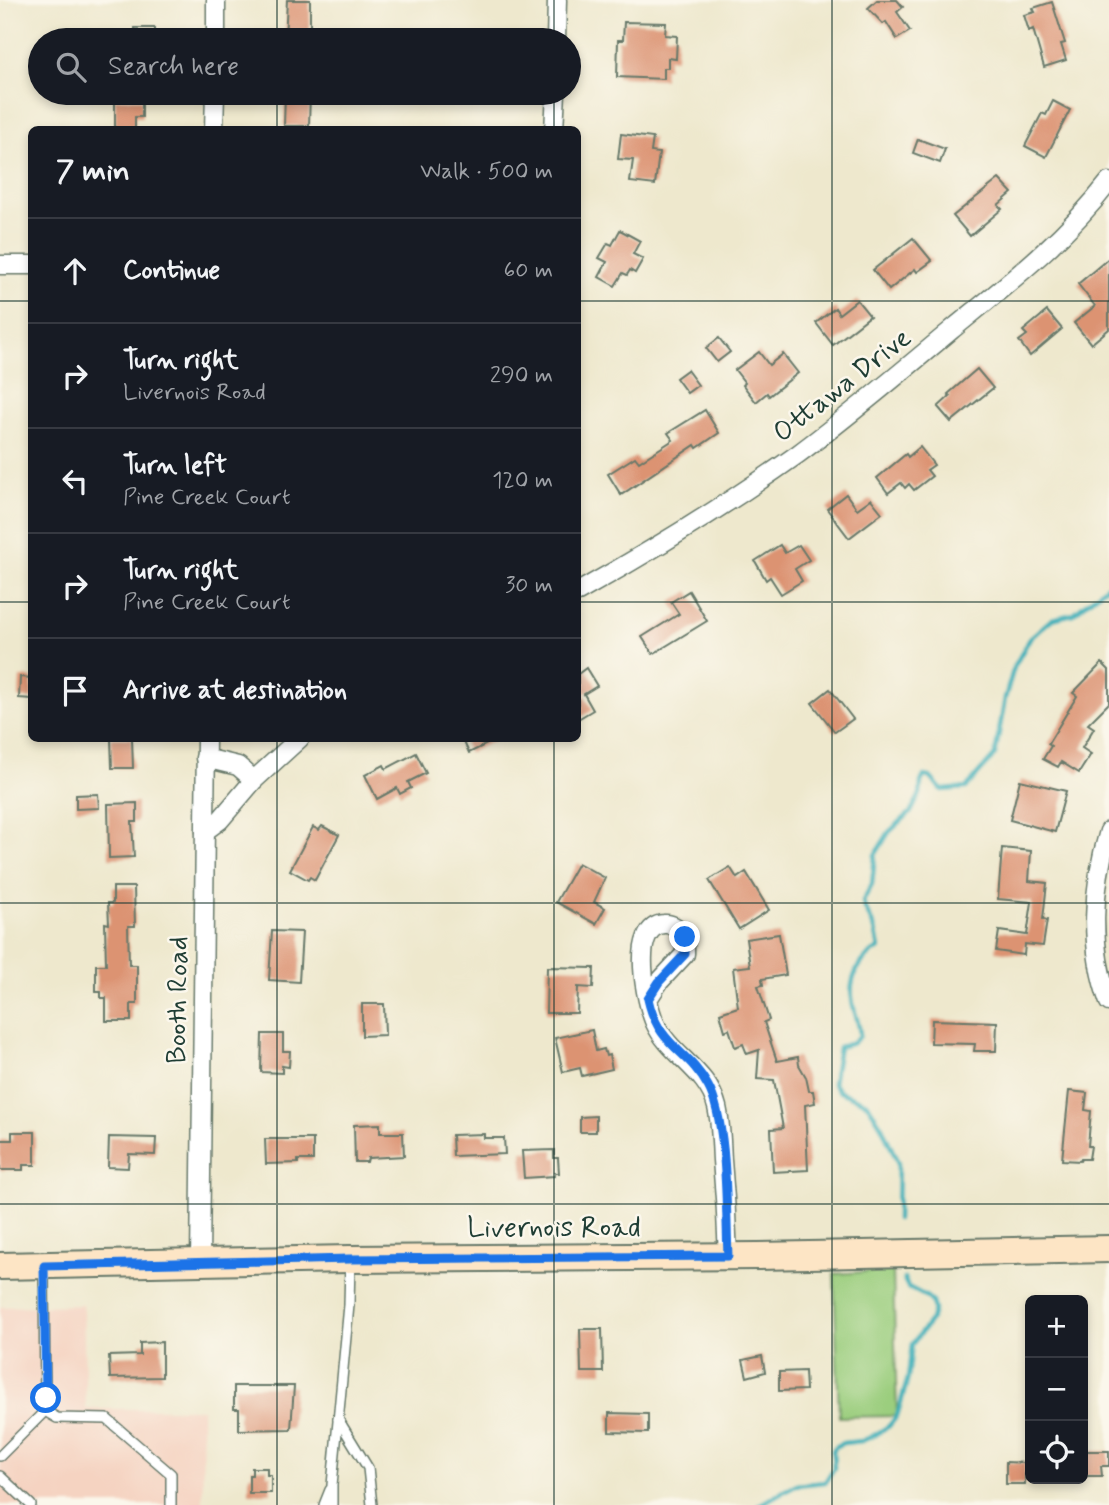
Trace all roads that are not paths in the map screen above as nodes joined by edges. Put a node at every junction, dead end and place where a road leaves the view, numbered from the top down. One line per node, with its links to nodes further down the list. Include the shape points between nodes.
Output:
1 (216, 0): 3 (street)
2 (556, 0): 4 (street)
3 (216, 28)
4 (556, 28)
5 (215, 105): 7 (street)
6 (555, 105): 8 (street)
7 (214, 126)
8 (554, 126)
9 (1109, 181): 12 (street, Ottawa Drive, via 1037,259 842,421 727,501)
10 (0, 265): 11 (street)
11 (28, 265)
12 (581, 590)
13 (206, 742): 15 (street, Booth Road)
14 (296, 742): 16 (street)
15 (205, 758): 16 (street, via 238,766); 17 (street, Booth Road)
16 (254, 780): 17 (street)
17 (205, 831): 24 (street, Booth Road)
18 (1109, 831): 20 (street, via 1094,939)
19 (648, 999): 22 (street, via 659,1030 702,1076 714,1098)
20 (1109, 1002)
21 (1109, 1249): 22 (street, Livernois Road)
22 (728, 1256): 23 (street, Livernois Road)
23 (350, 1259): 24 (street, Livernois Road); 28 (lane)
24 (200, 1262): 26 (street, Livernois Road)
25 (0, 1266): 26 (street, Livernois Road)
26 (44, 1266): 27 (lane)
27 (45, 1411): 29 (lane); 33 (lane, via 57,1418 107,1419 171,1474)
28 (338, 1419): 31 (lane); 36 (lane, via 368,1468)
29 (0, 1456)
30 (0, 1476): 32 (lane)
31 (332, 1485): 34 (lane); 35 (lane)
32 (31, 1505)
33 (171, 1505)
34 (324, 1505)
35 (332, 1505)
36 (372, 1505)

